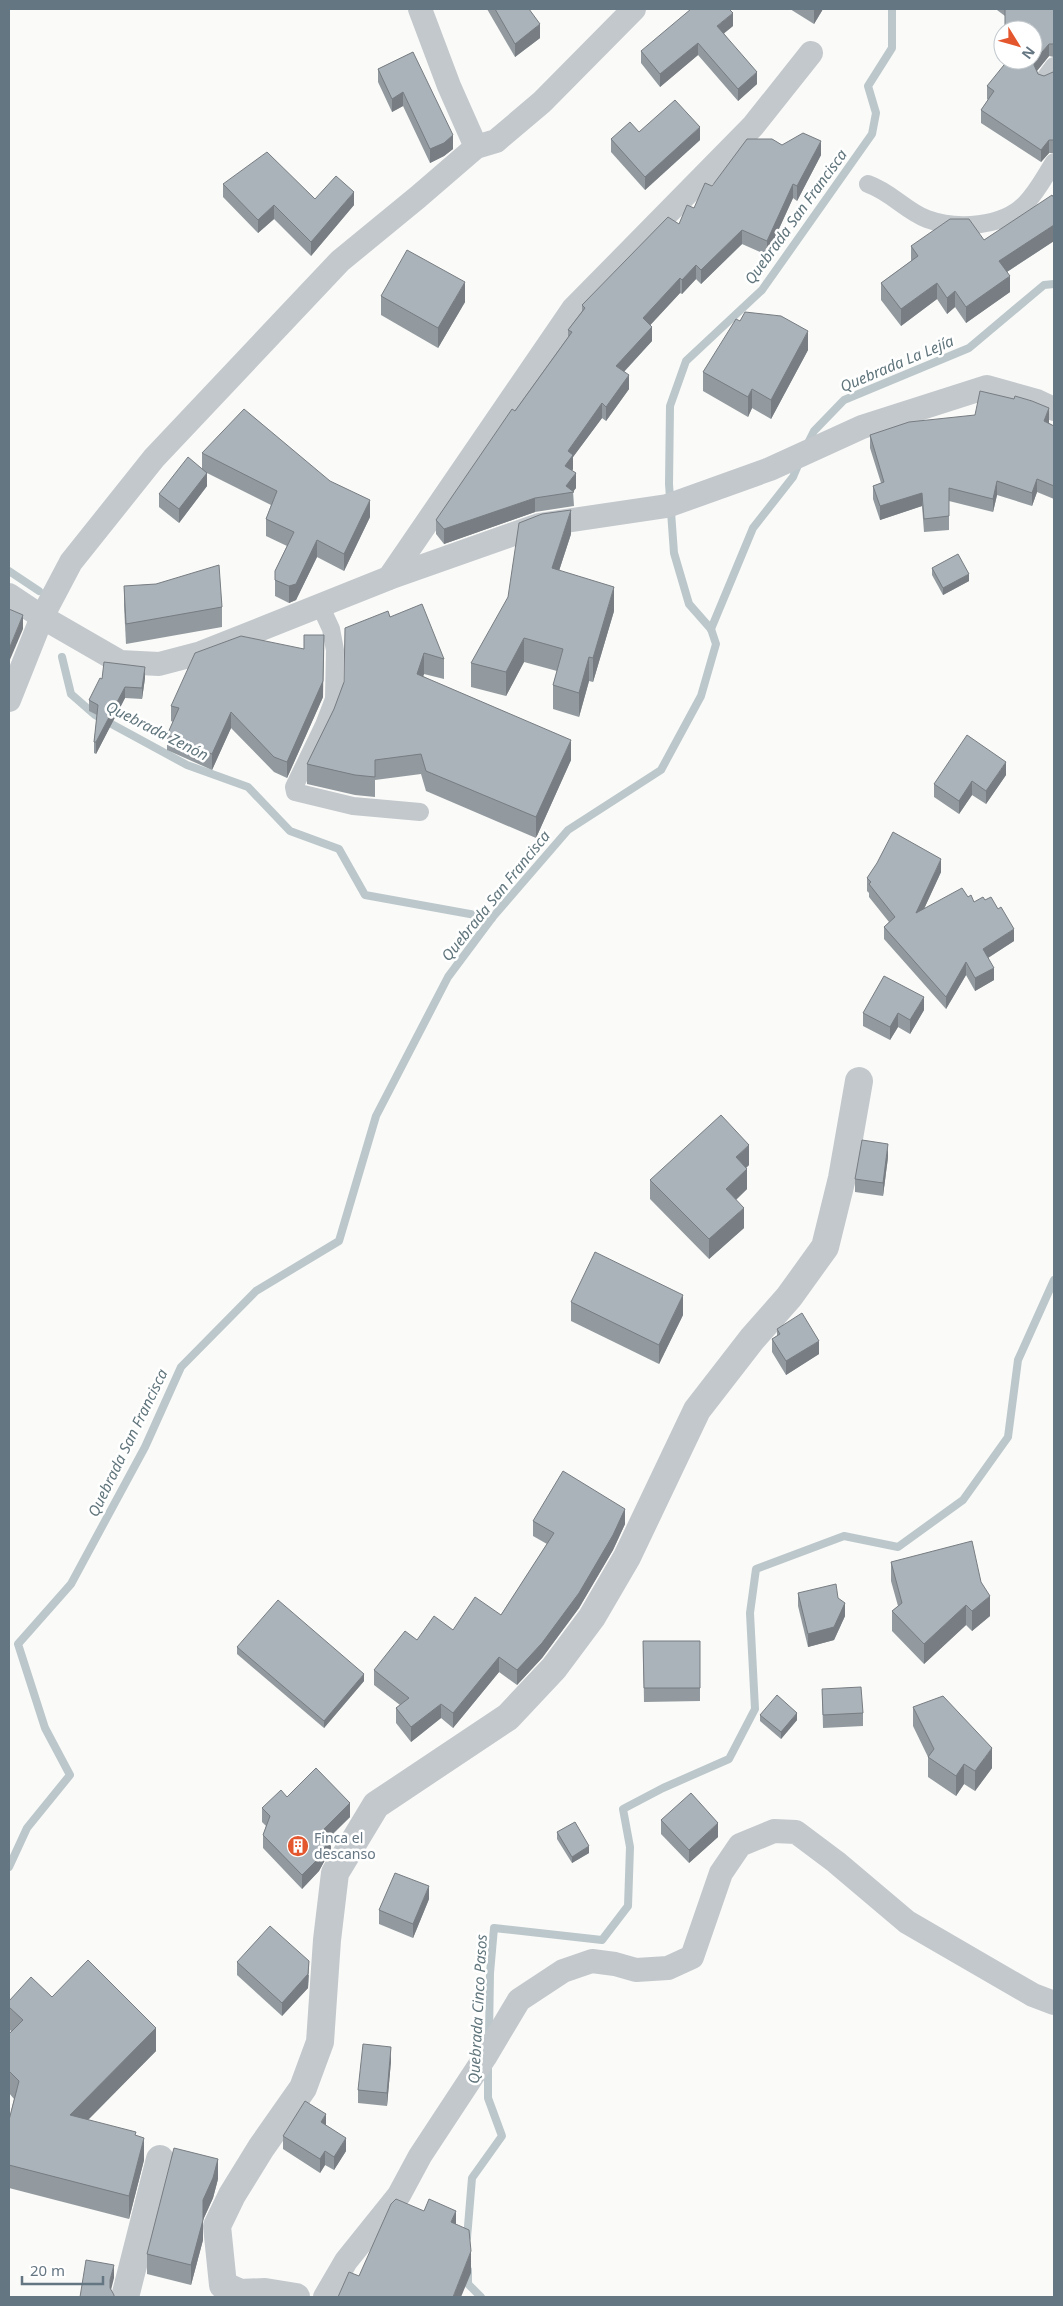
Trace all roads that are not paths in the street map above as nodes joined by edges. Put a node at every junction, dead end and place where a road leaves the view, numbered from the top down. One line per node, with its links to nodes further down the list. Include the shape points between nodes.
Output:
1 (420, 9): 4 (street)
2 (634, 9): 4 (street, via 542,102 496,141)
3 (810, 53): 8 (street, via 753,126 573,309)
4 (476, 147): 11 (street, via 340,261 154,458 71,562)
5 (1054, 162): 6 (street, via 1026,203 1016,212 1006,219 972,224 927,219 883,189)
6 (868, 184)
7 (1054, 409): 8 (street, via 988,387 862,427 770,469 671,505 539,526)
8 (389, 578): 10 (street)
9 (9, 595): 11 (street)
10 (320, 605): 11 (street, via 201,653 158,664 120,662); 13 (street, via 331,629 335,650 334,699 295,792 353,806)
11 (42, 617): 12 (street)
12 (9, 700)
13 (420, 812)
14 (859, 1081): 18 (street, via 842,1178 825,1247 789,1297 752,1338 697,1410 627,1557 592,1617 554,1668 508,1717 376,1805 335,1873 320,2042 302,2088 256,2156 217,2226 223,2285 240,2292)
15 (1054, 2003): 19 (street, via 1033,1995 907,1922 796,1832 774,1831 740,1846 721,1873 692,1957 668,1968 636,1970 592,1961 563,1971 519,2000 420,2156 399,2195 346,2261)
16 (160, 2159): 17 (street)
17 (125, 2297)
18 (296, 2297)
19 (325, 2297)

